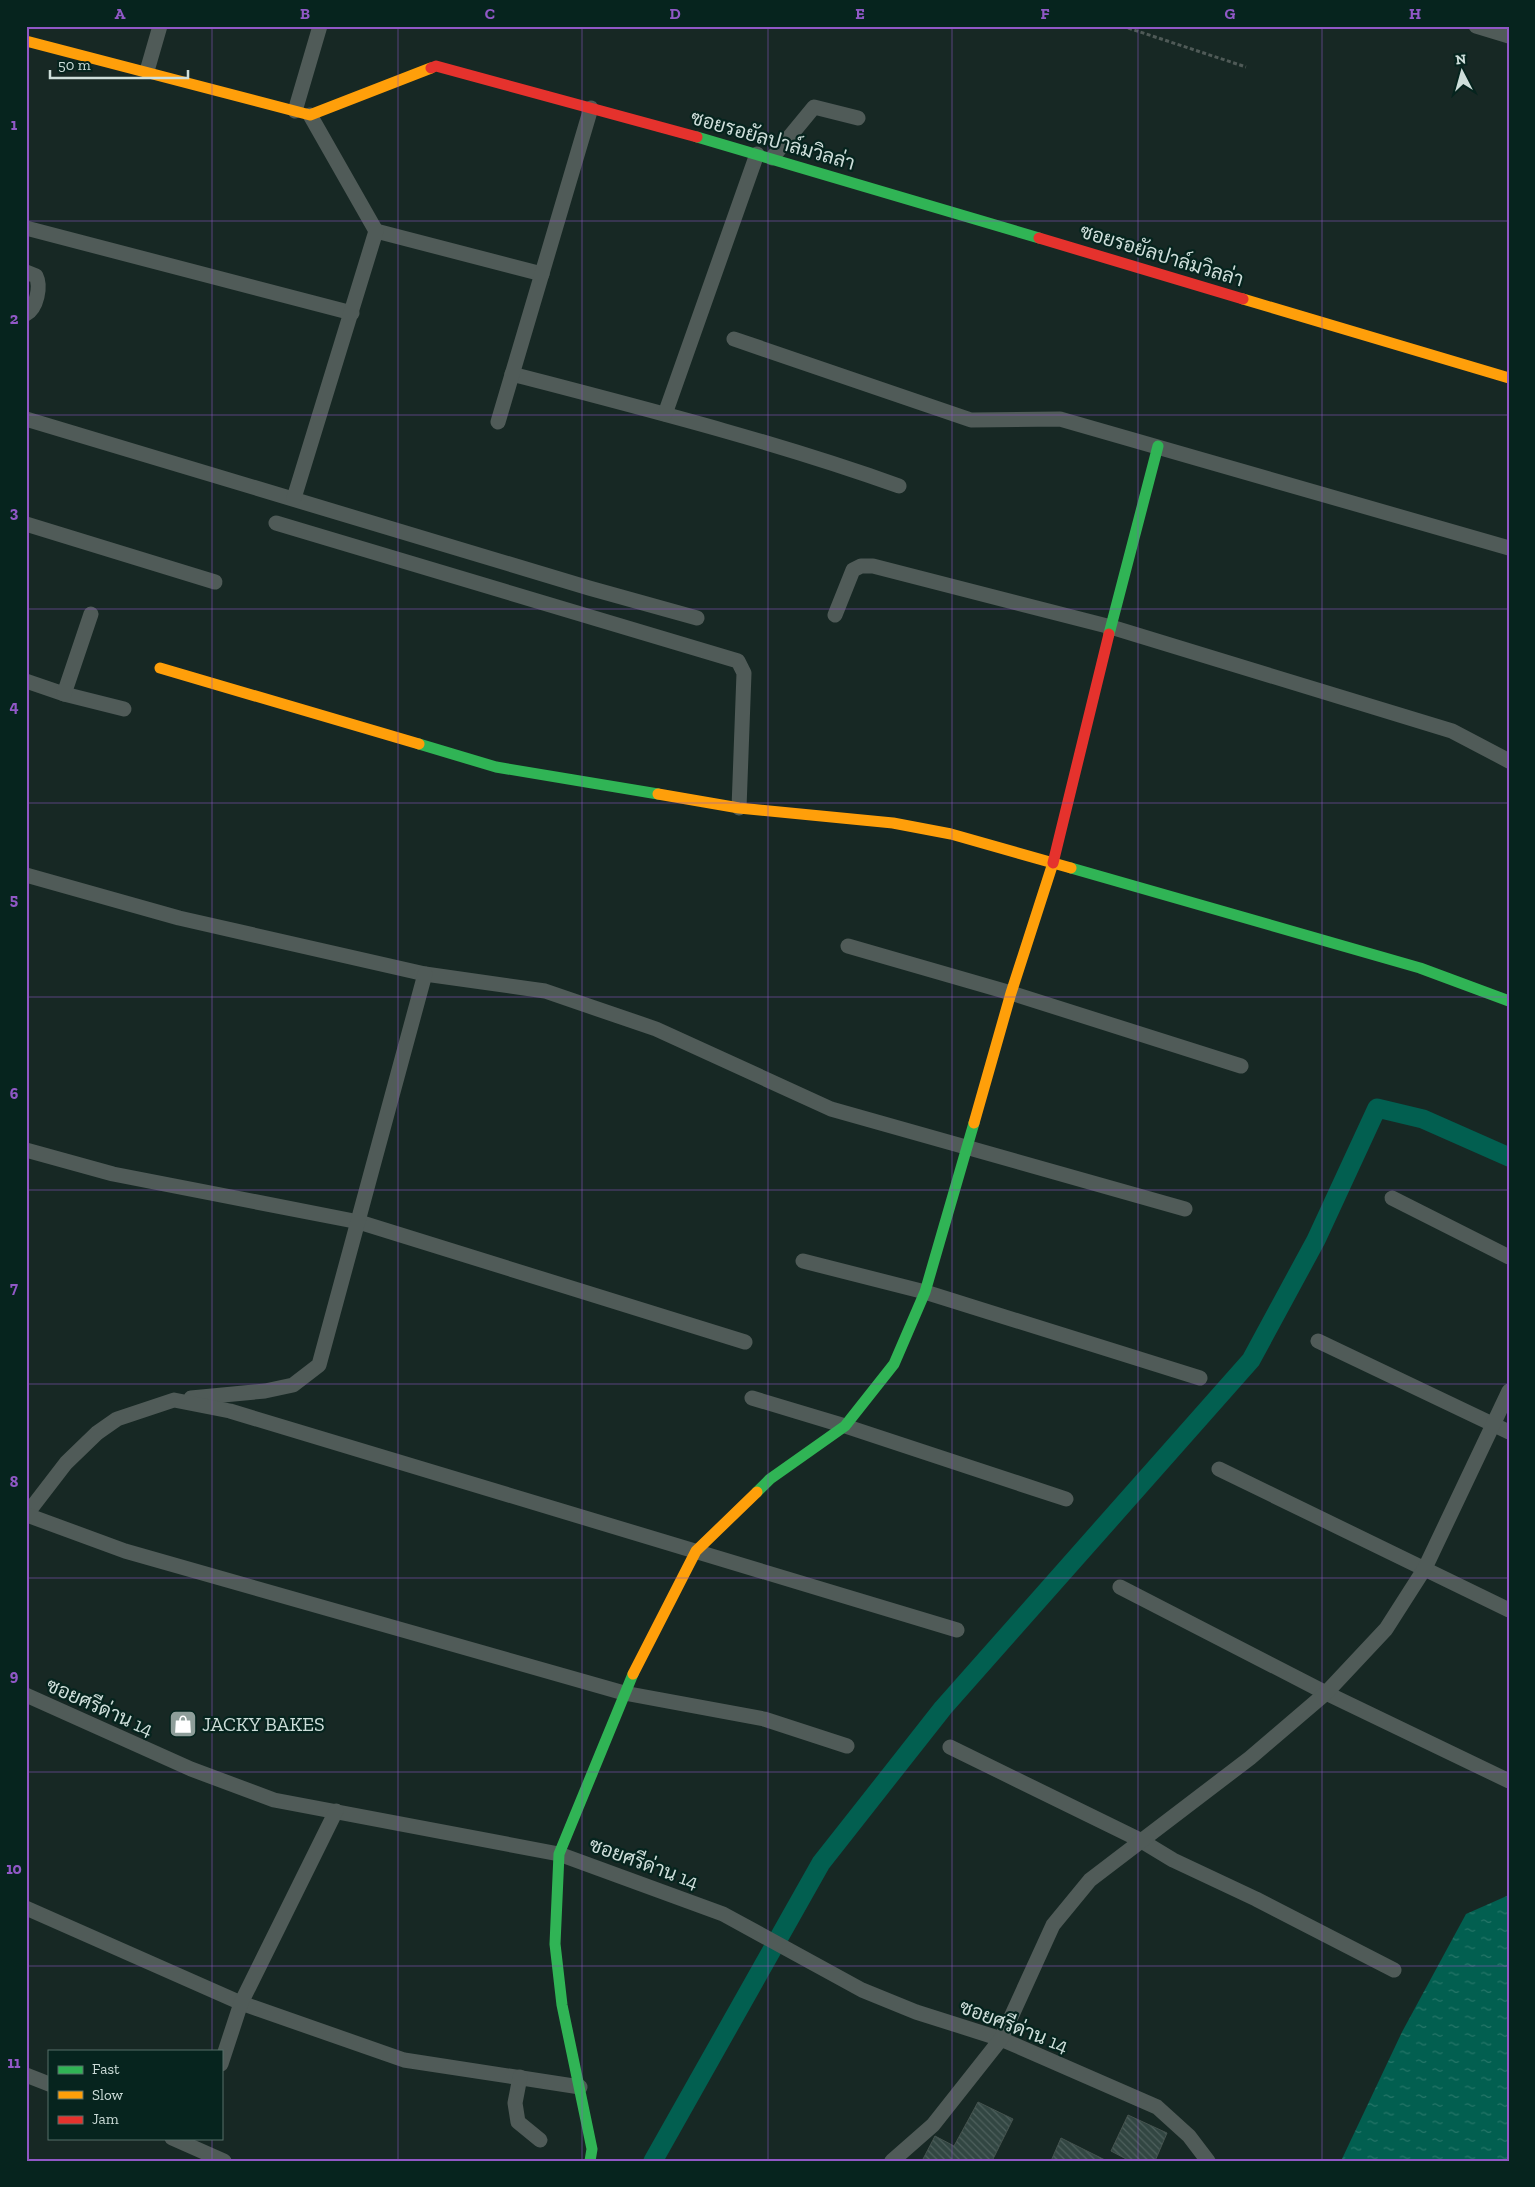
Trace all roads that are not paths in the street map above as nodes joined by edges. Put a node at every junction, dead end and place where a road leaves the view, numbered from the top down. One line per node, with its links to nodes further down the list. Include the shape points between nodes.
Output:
1 (160, 26): 6 (street)
2 (320, 26): 8 (street)
3 (1476, 26): 4 (street)
4 (1509, 36)
5 (26, 41): 6 (street)
6 (147, 71): 8 (street)
7 (591, 108): 9 (street, ซอยรอยัลปาล์มวิลล่า, via 436,66); 11 (street, ซอยรอยัลปาล์มวิลล่า); 16 (street)
8 (294, 111): 9 (street)
9 (310, 115): 14 (street)
10 (858, 118): 12 (street, via 814,107)
11 (757, 154): 12 (street, ซอยรอยัลปาล์มวิลล่า); 22 (street)
12 (772, 158): 21 (street, ซอยรอยัลปาล์มวิลล่า)
13 (26, 228): 17 (street)
14 (376, 231): 16 (street); 17 (street)
15 (26, 272): 18 (street, via 36,276 39,287)
16 (542, 274): 20 (street)
17 (352, 313): 27 (street)
18 (26, 314)
19 (734, 339): 25 (street, via 971,420 1060,419)
20 (512, 374): 22 (street); 24 (street)
21 (1509, 378)
22 (665, 414): 26 (street, via 841,465)
23 (26, 419): 27 (street)
24 (498, 422)
25 (1158, 446): 30 (street); 35 (street)
26 (899, 486)
27 (294, 498): 34 (street)
28 (276, 523): 41 (street, via 738,661 744,672)
29 (26, 524): 31 (street)
30 (1509, 548)
31 (215, 582)
32 (91, 614): 38 (street)
33 (834, 614): 35 (street, via 853,570 873,566)
34 (697, 618)
35 (1110, 627): 40 (street, via 1452,731); 42 (street)
36 (160, 668): 41 (street, via 496,767)
37 (26, 681): 38 (street)
38 (64, 694): 39 (street)
39 (124, 709)
40 (1509, 761)
41 (739, 808): 42 (street, via 924,827)
42 (1053, 862): 46 (street); 47 (street, via 1420,968)
43 (26, 875): 45 (street, via 179,918)
44 (848, 946): 46 (street)
45 (425, 974): 49 (street, via 545,992 598,1008 664,1032 831,1109); 53 (street)
46 (1011, 993): 48 (street); 49 (street)
47 (1509, 1001)
48 (1241, 1066)
49 (966, 1148): 52 (street); 56 (street)
50 (26, 1150): 53 (street, via 113,1174)
51 (1392, 1198): 54 (street)
52 (1185, 1209)
53 (359, 1222): 58 (street); 62 (street, via 319,1365 293,1385)
54 (1509, 1257)
55 (803, 1261): 56 (street)
56 (924, 1292): 59 (street); 64 (street, via 894,1364)
57 (1318, 1340): 63 (street)
58 (745, 1342)
59 (1200, 1378)
60 (1509, 1391): 63 (street)
61 (752, 1398): 64 (street)
62 (174, 1400): 68 (street, via 117,1419 97,1433 66,1463); 69 (street, via 230,1411)
63 (1493, 1424): 65 (street); 70 (street)
64 (845, 1426): 67 (street); 69 (street, via 770,1479)
65 (1509, 1432)
66 (1219, 1469): 70 (street)
67 (1066, 1499)
68 (26, 1515): 74 (street, via 125,1551)
69 (696, 1551): 73 (street); 74 (street)
70 (1425, 1568): 72 (street); 75 (street, via 1386,1629)
71 (1120, 1587): 75 (street)
72 (1509, 1610)
73 (957, 1630)
74 (624, 1693): 77 (street, via 764,1719); 82 (street)
75 (1326, 1693): 79 (street); 81 (street, via 1250,1758)
76 (26, 1695): 80 (street, ซอยศรีด่าน 14, via 201,1772 274,1800)
77 (847, 1746)
78 (950, 1747): 81 (street)
79 (1509, 1781)
80 (336, 1811): 82 (street, ซอยศรีด่าน 14); 85 (street)
81 (1140, 1840): 84 (street, via 1173,1860); 86 (street, via 1090,1880 1053,1925)
82 (559, 1854): 86 (street, ซอยศรีด่าน 14, via 723,1914 862,1990 916,2012); 91 (street, via 555,1944 562,2005)
83 (26, 1908): 85 (street)
84 (1394, 1970)
85 (241, 2003): 87 (street); 89 (street, via 404,2060)
86 (1001, 2039): 97 (street, via 933,2125); 98 (street, ซอยศรีด่าน 14, via 1157,2107 1184,2131)
87 (222, 2061)
88 (26, 2075): 90 (street)
89 (520, 2077): 91 (street); 93 (street, via 515,2103 518,2122)
90 (48, 2084)
91 (580, 2087): 96 (street, via 592,2149)
92 (176, 2140): 94 (street)
93 (540, 2140)
94 (193, 2149): 95 (street)
95 (224, 2161)
96 (590, 2161)
97 (892, 2161)
98 (1208, 2161)

